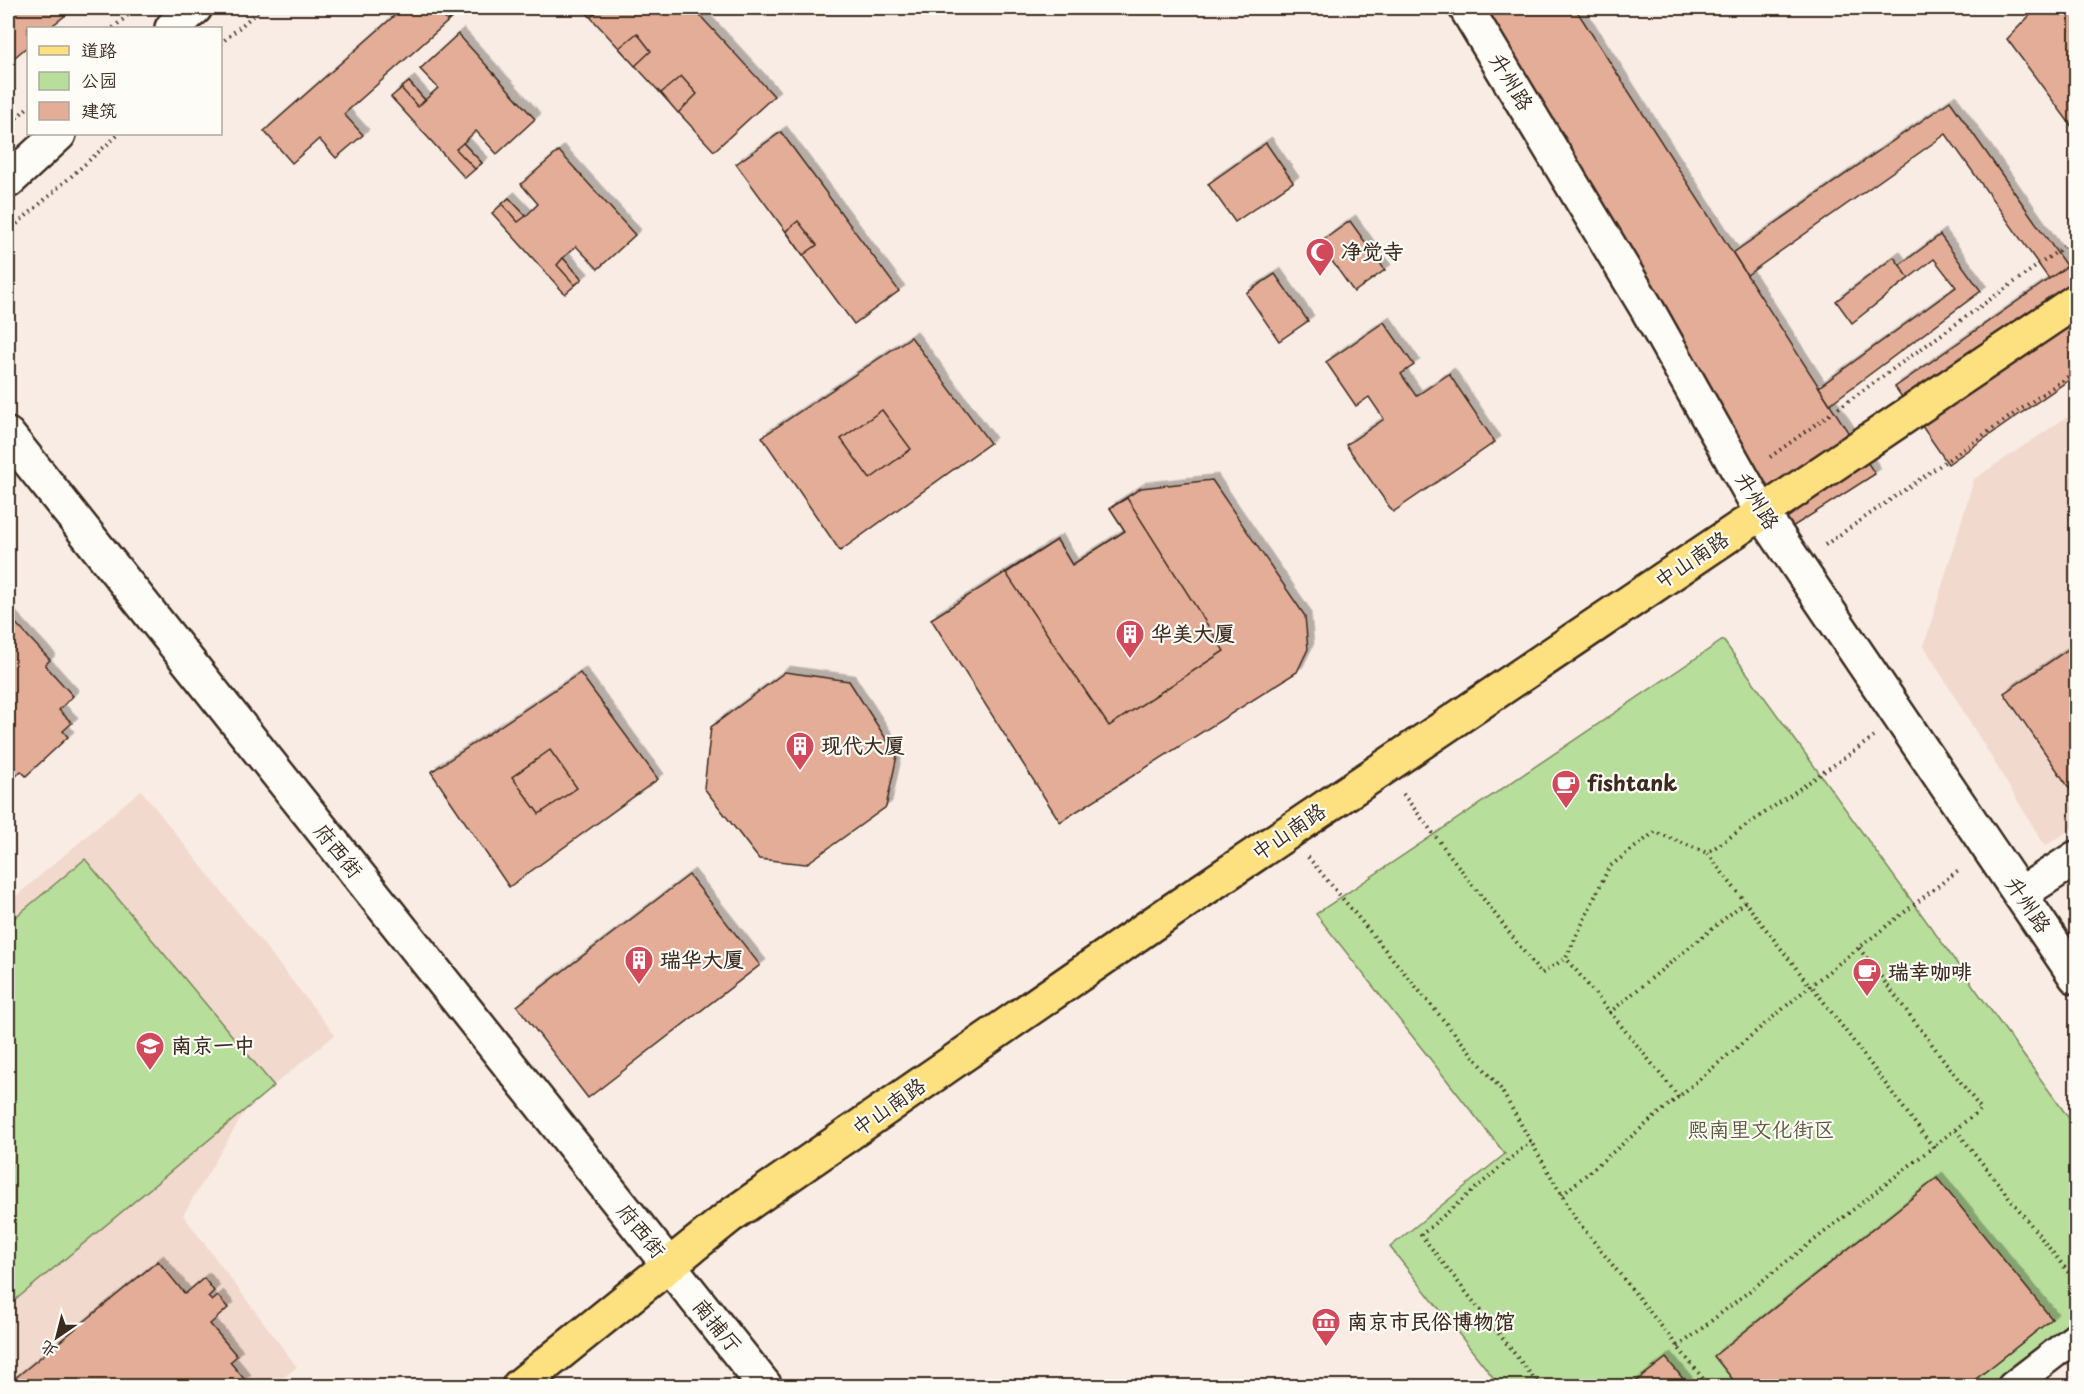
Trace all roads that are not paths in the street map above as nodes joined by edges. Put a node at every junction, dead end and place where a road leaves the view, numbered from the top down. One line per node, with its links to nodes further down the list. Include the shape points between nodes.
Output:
1 (195, 8): 3 (street)
2 (1466, 8): 8 (street, 升州路, via 1646,307)
3 (173, 27)
4 (58, 135): 5 (street)
5 (8, 181)
6 (2076, 301): 8 (main road, 中山南路)
7 (8, 435): 12 (street, 府西街)
8 (1762, 513): 10 (street, 升州路); 12 (main road, 中山南路, via 1158,921 730,1216)
9 (2076, 858): 10 (street)
10 (2020, 894): 11 (street, 升州路)
11 (2076, 977)
12 (669, 1266): 14 (main road, 中山南路); 15 (street, 南捕厅)
13 (2076, 1337): 16 (street)
14 (519, 1386)
15 (765, 1386)
16 (2012, 1386)

